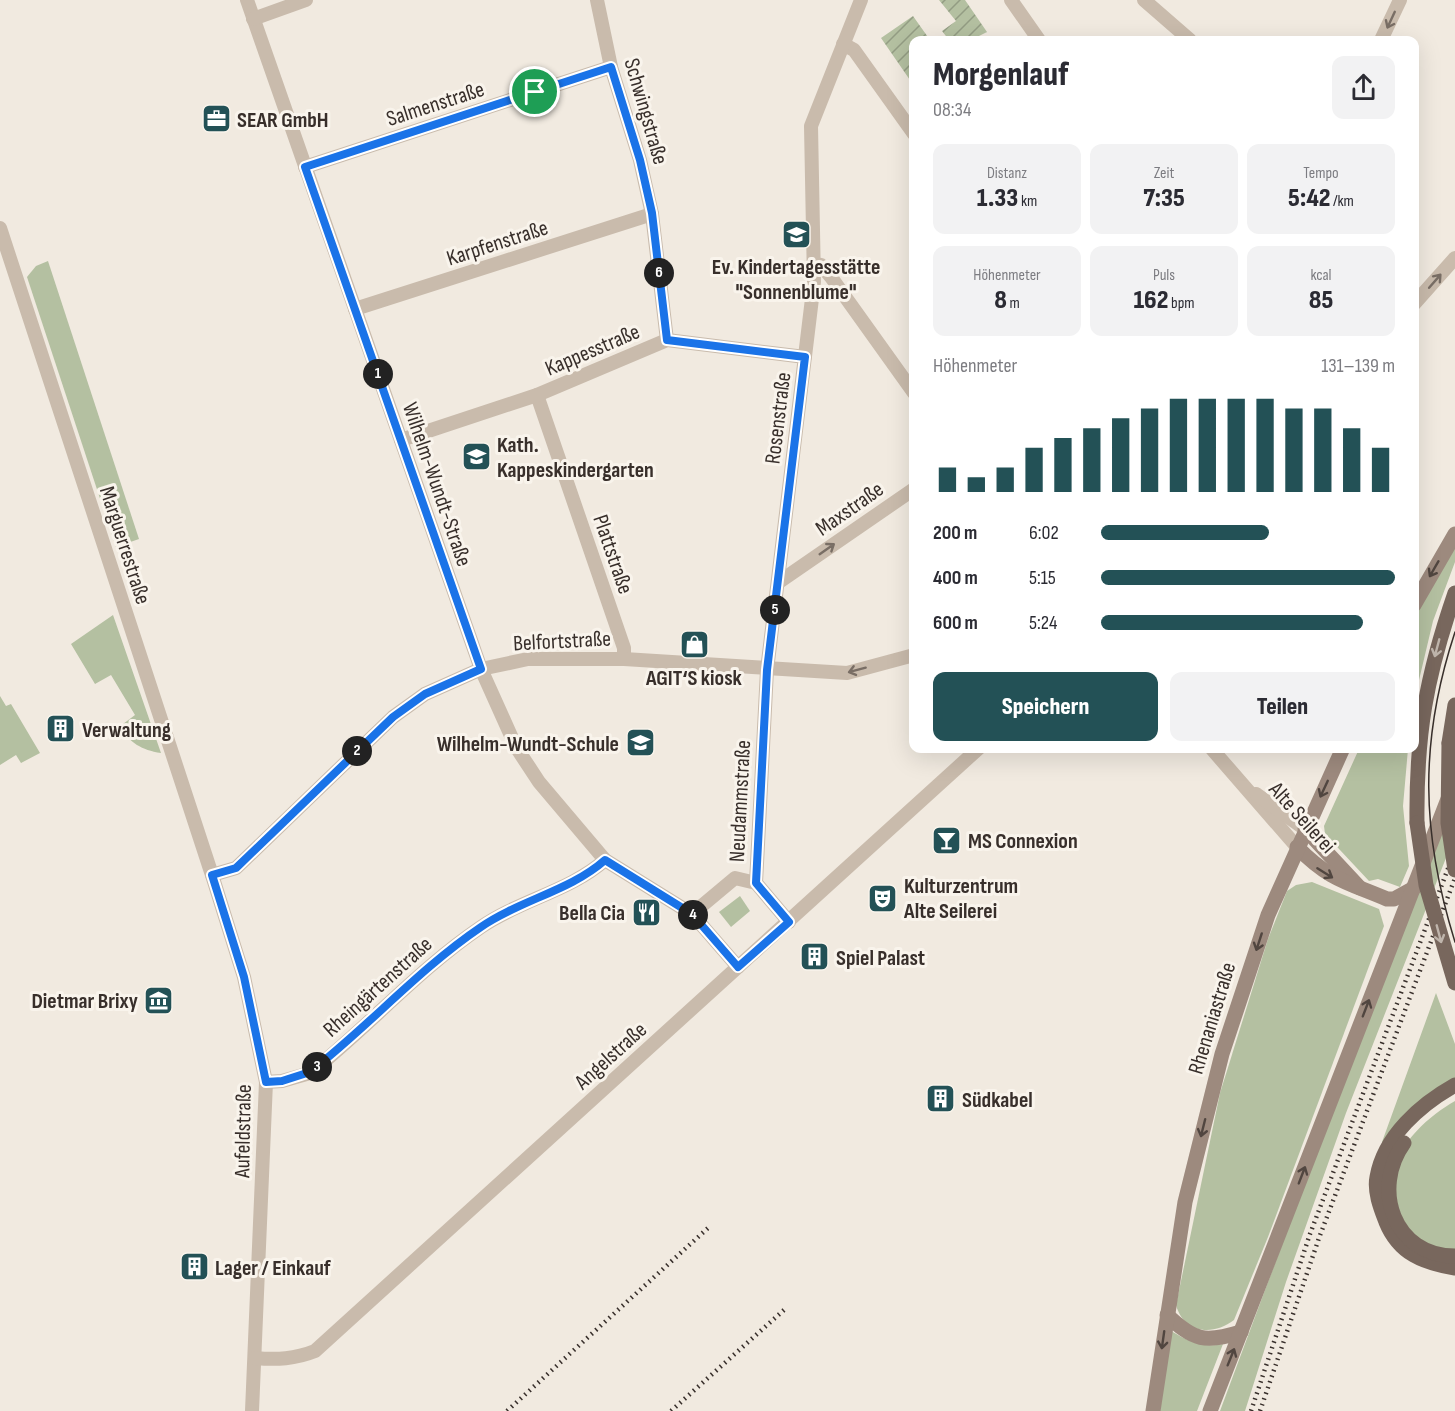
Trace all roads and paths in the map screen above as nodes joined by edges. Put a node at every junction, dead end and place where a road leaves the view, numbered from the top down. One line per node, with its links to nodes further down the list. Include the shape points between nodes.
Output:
1 (247, 0): 8 (street, Wilhelm-Wundt-Straße)
2 (306, 0): 8 (street)
3 (597, 0): 13 (street, Schwingstraße)
4 (861, 0): 12 (street, Rosenstraße)
5 (1011, 0): 9 (street)
6 (1144, 0): 10 (street)
7 (1400, 0): 11 (street, one-way to 11)
8 (253, 19): 15 (street, Wilhelm-Wundt-Straße)
9 (1036, 36)
10 (1185, 36)
11 (1384, 36)
12 (843, 44): 14 (street, via 854,50); 19 (street, Rosenstraße, via 811,126)
13 (611, 67): 15 (street, Salmenstraße); 16 (street, Schwingstraße)
14 (909, 127)
15 (305, 167): 21 (street, Wilhelm-Wundt-Straße)
16 (652, 213): 21 (street, Karpfenstraße); 22 (street, Schwingstraße)
17 (0, 228): 48 (street, Marguerrestraße)
18 (1455, 258): 20 (street, one-way to 18)
19 (813, 264): 23 (street, Rosenstraße); 24 (street, via 821,265 831,277)
20 (1419, 298)
21 (355, 309): 26 (street, Wilhelm-Wundt-Straße)
22 (667, 340): 23 (street, Kappesstraße); 25 (street, Kappesstraße)
23 (805, 357): 29 (street, Rosenstraße)
24 (909, 386)
25 (537, 395): 26 (street, Kappesstraße); 33 (street, Plattstraße, via 624,648)
26 (401, 440): 34 (street, Wilhelm-Wundt-Straße)
27 (909, 492): 29 (street, Maxstraße, one-way to 27)
28 (1455, 534): 31 (street, one-way to 31)
29 (779, 582): 35 (street, Rosenstraße)
30 (1455, 593): 37 (main road, one-way to 37, bridge, via 1440,636)
31 (1419, 597)
32 (909, 656): 35 (street, Belfortstraße, one-way to 35, via 848,673)
33 (624, 659): 34 (street, Belfortstraße, via 528,659); 35 (street, Belfortstraße)
34 (481, 669): 46 (street, Wilhelm-Wundt-Straße, via 522,756); 48 (street, Belfortstraße, via 425,694 393,717 236,868)
35 (767, 670): 49 (street, Neudammstraße)
36 (1455, 705): 47 (main road, bridge, via 1449,743 1448,823)
37 (1419, 731)
38 (974, 753): 54 (street, Angelstraße)
39 (1215, 753): 43 (street, Alte Seilerei)
40 (1341, 753): 44 (street, Rhenaniastraße, one-way to 44)
41 (1417, 753): 57 (main road, one-way to 57, bridge, via 1417,823 1426,885)
42 (1455, 780): 51 (street)
43 (1246, 788): 44 (street, Alte Seilerei); 45 (street, Alte Seilerei)
44 (1305, 829): 45 (street, Rhenaniastraße); 50 (street, Alte Seilerei)
45 (1297, 847): 50 (street, Alte Seilerei, one-way to 50, via 1318,869); 63 (street, Rhenaniastraße, one-way to 63, via 1268,915 1221,1054 1185,1202)
46 (605, 860): 53 (street, Wilhelm-Wundt-Straße); 58 (street, Rheingärtenstraße, via 586,877 526,901 482,926 443,955 310,1072)
47 (1455, 870)
48 (212, 875): 58 (street, Aufeldstraße, via 244,977)
49 (756, 883): 53 (street, via 735,878); 54 (street, Neudammstraße)
50 (1360, 888): 52 (street, Alte Seilerei)
51 (1414, 888): 52 (street); 55 (street)
52 (1387, 899): 55 (street)
53 (692, 914): 56 (street, Wilhelm-Wundt-Straße)
54 (789, 922): 56 (street, Angelstraße)
55 (1397, 929): 64 (street, one-way to 55)
56 (738, 967): 65 (street, Angelstraße, via 315,1351 298,1358)
57 (1455, 983)
58 (266, 1082): 65 (street, Aufeldstraße)
59 (1455, 1085): 62 (main road, via 1409,1119 1384,1155 1376,1179 1379,1204 1401,1246 1423,1262)
60 (1455, 1094): 61 (main road, via 1428,1114 1396,1153 1387,1195 1394,1215 1419,1248)
61 (1455, 1256)
62 (1455, 1268)
63 (1167, 1315): 64 (street, via 1184,1331 1201,1339 1217,1340); 67 (street, Rhenaniastraße, one-way to 67)
64 (1241, 1332): 68 (street, one-way to 64)
65 (255, 1358): 66 (street, Aufeldstraße)
66 (252, 1411)
67 (1153, 1411)
68 (1210, 1411)

